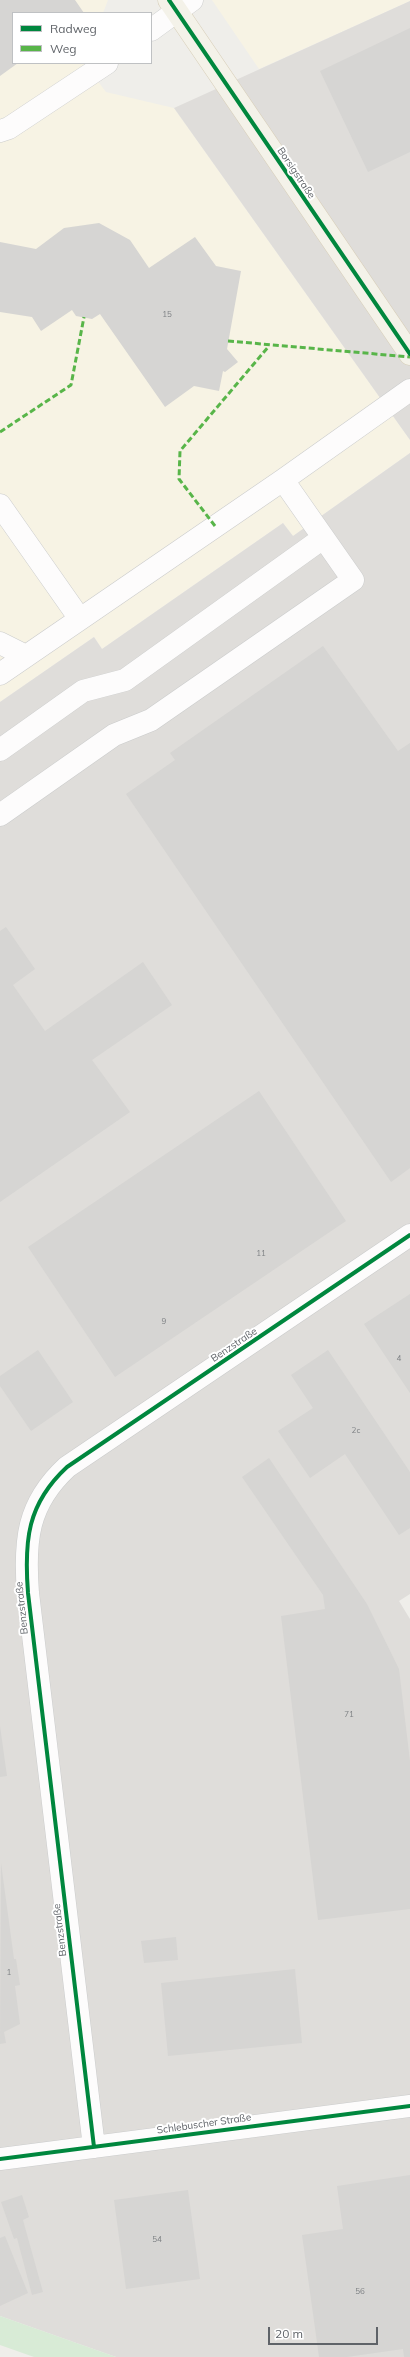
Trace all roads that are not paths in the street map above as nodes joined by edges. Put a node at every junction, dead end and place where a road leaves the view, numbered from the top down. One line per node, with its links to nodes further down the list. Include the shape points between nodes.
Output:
1 (179, 4): 2 (street); 5 (main road, Borsigstraße)
2 (152, 29)
3 (105, 64): 4 (street, via 9,128)
4 (0, 131)
5 (410, 354)
6 (410, 390): 7 (street)
7 (283, 480): 9 (street); 10 (street)
8 (0, 504): 10 (street)
9 (323, 538): 14 (street, via 126,680 83,691); 15 (street, via 353,580 151,720 114,735)
10 (80, 619): 12 (street)
11 (0, 643): 12 (street)
12 (26, 656): 13 (street)
13 (0, 674)
14 (0, 750)
15 (0, 815)
16 (410, 1235): 18 (street, Benzstraße, via 66,1467 45,1491 31,1522 26,1541 28,1593)
17 (410, 2106): 18 (street, Schlebuscher Straße)
18 (94, 2147): 19 (street, Schlebuscher Straße)
19 (0, 2159)

